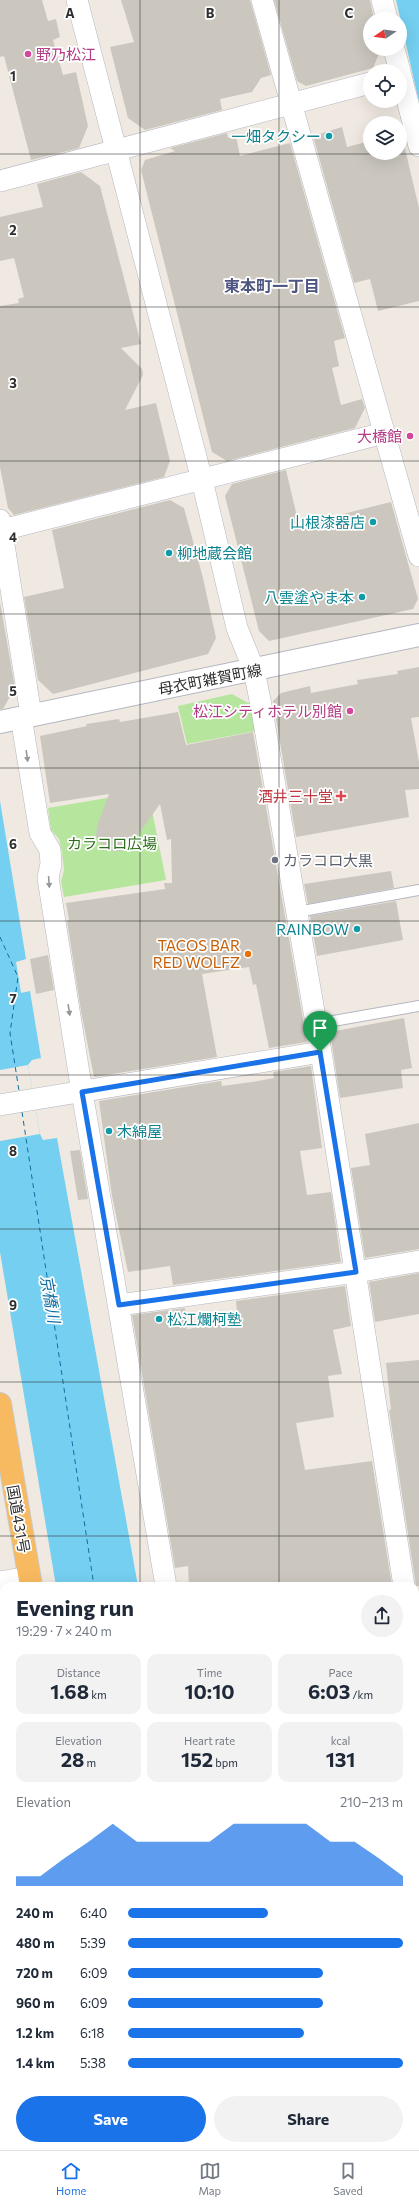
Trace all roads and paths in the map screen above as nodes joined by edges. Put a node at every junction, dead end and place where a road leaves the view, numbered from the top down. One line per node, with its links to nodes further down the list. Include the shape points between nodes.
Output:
1 (77, 0): 9 (street)
2 (262, 0): 7 (street)
3 (382, 0): 4 (street)
4 (385, 12)
5 (363, 85): 7 (street)
6 (407, 101): 8 (street)
7 (291, 105): 9 (street); 11 (street)
8 (419, 146)
9 (116, 151): 10 (street); 12 (street)
10 (0, 181)
11 (384, 433): 12 (street); 14 (street)
12 (202, 480): 13 (street); 16 (street, via 237,628)
13 (1, 525): 17 (street)
14 (419, 556)
15 (419, 635): 16 (main road, 母衣町雑賀町線)
16 (254, 670): 17 (main road, 母衣町雑賀町線); 20 (street)
17 (26, 716): 18 (main road, 母衣町雑賀町線); 24 (street, one-way to 24, via 40,833 50,850 48,878)
18 (0, 722)
19 (419, 890): 20 (lane)
20 (297, 912): 22 (street)
21 (419, 1006): 22 (lane)
22 (316, 1024): 23 (street)
23 (320, 1052): 24 (street); 27 (street)
24 (82, 1092): 25 (street); 28 (street)
25 (0, 1105)
26 (419, 1261): 27 (street)
27 (356, 1272): 28 (street); 34 (street)
28 (119, 1305): 33 (street)
29 (0, 1404): 30 (highway, 国道431号)
30 (2, 1433): 32 (highway, 国道431号)
31 (0, 1582): 32 (street)
32 (30, 1582)
33 (165, 1582)
34 (403, 1582)

